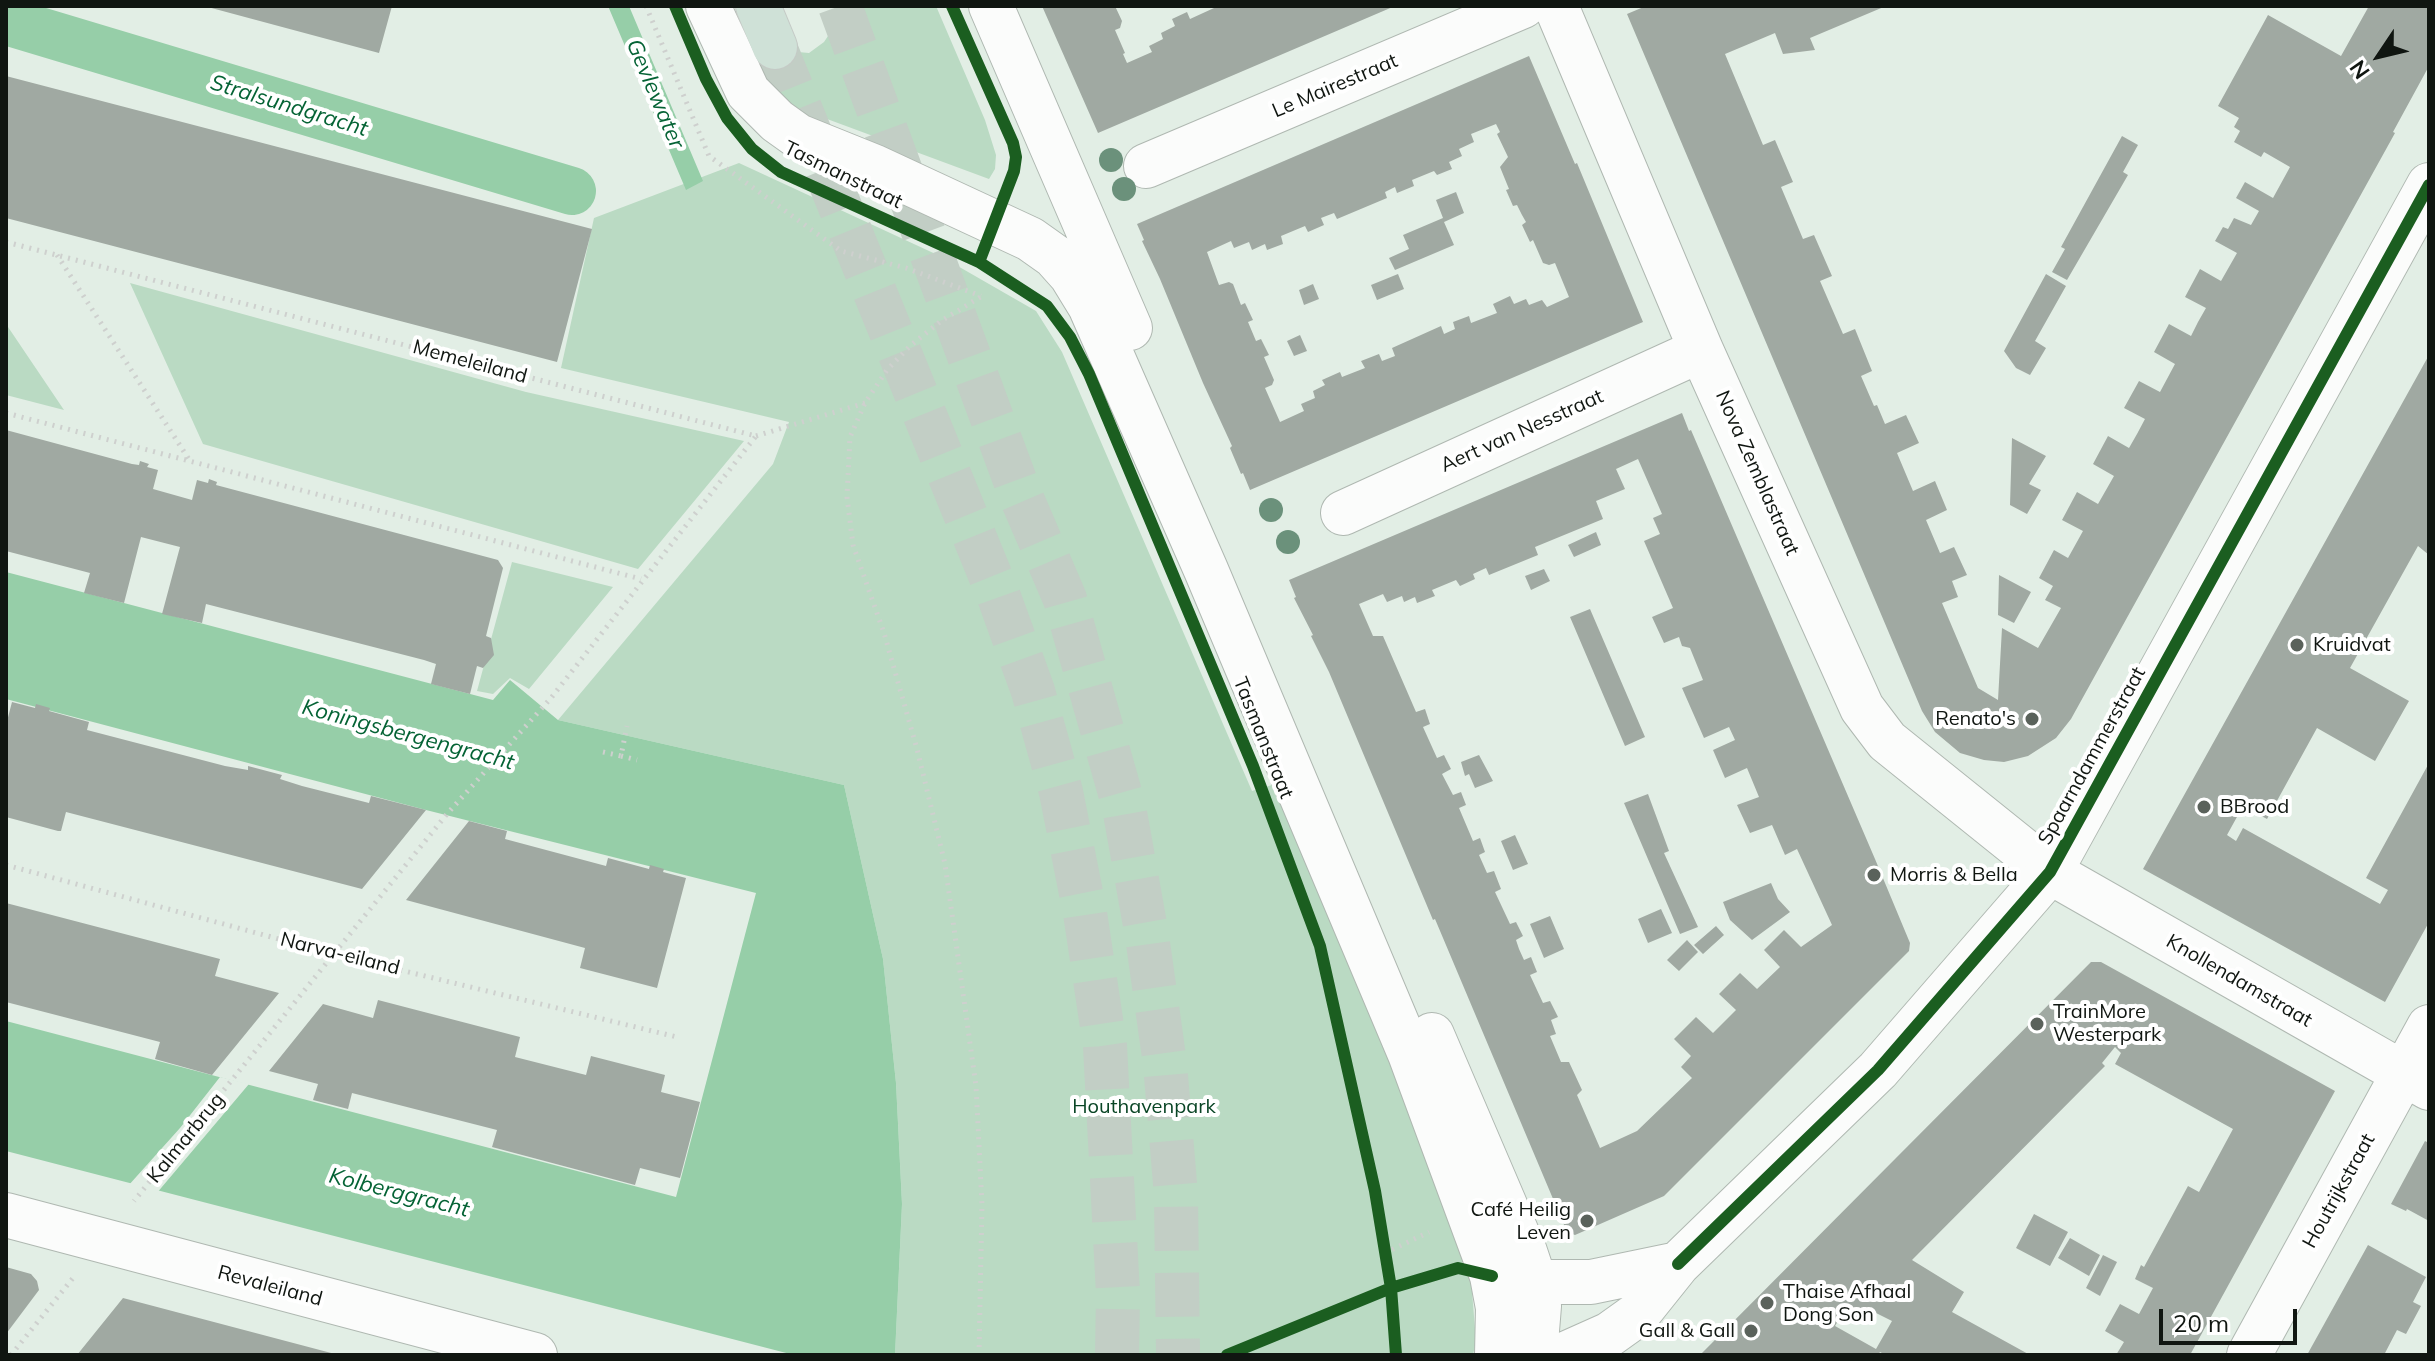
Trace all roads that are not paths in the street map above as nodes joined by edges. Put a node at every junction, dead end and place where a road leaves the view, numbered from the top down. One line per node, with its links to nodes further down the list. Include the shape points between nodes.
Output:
1 (708, 6): 16 (street, Tasmanstraat, via 748,92 777,121 798,136 1030,239 1071,275 1090,306 1206,570 1391,1010)
2 (758, 6): 6 (highway)
3 (991, 6): 17 (street, Tasmanstraat, via 1234,560)
4 (1523, 6): 7 (street, Le Mairestraat)
5 (1556, 6): 9 (street, Nova Zemblastraat)
6 (775, 47)
7 (1146, 166)
8 (2429, 185): 11 (street, Spaarndammerstraat)
9 (1701, 350): 10 (street, Aert van Nesstraat); 11 (street, Nova Zemblastraat, via 1862,708 1887,741)
10 (1343, 513)
11 (2050, 872): 13 (street, Knollendamstraat); 15 (street, Spaarndammerstraat, via 1878,1070)
12 (2429, 1027): 13 (street, Houtrijkstraat)
13 (2416, 1081): 22 (street, Houtrijkstraat)
14 (6, 1215): 18 (street, Revaleiland)
15 (1678, 1264): 17 (street, via 1591,1282); 21 (street, Spaarndammerstraat, via 1638,1314 1610,1334)
16 (1492, 1276): 17 (street); 19 (street, Tasmanstraat)
17 (1535, 1282): 20 (street, Tasmanstraat)
18 (535, 1355)
19 (1497, 1355)
20 (1535, 1355)
21 (1563, 1355)
22 (2249, 1355)

